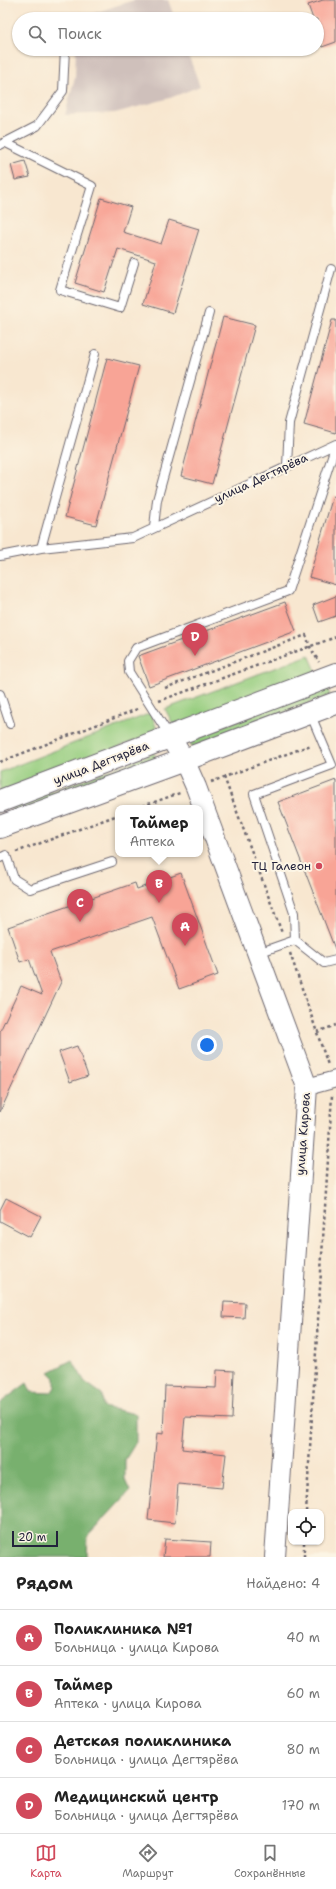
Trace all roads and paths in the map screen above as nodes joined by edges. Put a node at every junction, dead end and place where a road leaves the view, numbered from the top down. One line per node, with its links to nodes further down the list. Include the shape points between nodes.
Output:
1 (65, 56): 2 (lane, via 63,91 37,126)
2 (3, 144): 3 (lane, via 92,186 60,290 120,308)
3 (134, 262)
4 (331, 269): 8 (lane, via 290,423)
5 (209, 313): 9 (lane, via 157,500)
6 (95, 354): 10 (lane)
7 (336, 444): 8 (lane, улица Дегтярёва); 18 (lane, via 288,591 136,648 128,661 129,672)
8 (287, 466): 9 (lane, улица Дегтярёва)
9 (154, 527): 10 (lane, улица Дегтярёва, via 133,538)
10 (41, 548): 11 (lane, улица Дегтярёва)
11 (1, 554)
12 (336, 637): 13 (path)
13 (310, 647): 15 (path, via 306,635); 18 (path)
14 (336, 674): 21 (main road, улица Дегтярёва)
15 (165, 688)
16 (0, 694): 20 (lane)
17 (336, 703): 19 (main road, улица Дегтярёва)
18 (149, 705): 21 (lane); 24 (path)
19 (310, 713): 22 (lane); 23 (main road, улица Дегтярёва)
20 (10, 724)
21 (170, 737): 23 (street, улица Кирова); 28 (main road, улица Дегтярёва)
22 (322, 741): 25 (lane); 26 (path)
23 (184, 760): 27 (street, улица Кирова); 33 (main road, улица Дегтярёва)
24 (0, 762)
25 (334, 765): 36 (lane, via 254,794 294,913)
26 (224, 777): 27 (path); 37 (path)
27 (196, 787): 29 (path); 30 (street, улица Кирова)
28 (0, 801)
29 (145, 805)
30 (203, 805)
31 (203, 806): 38 (street, улица Кирова)
32 (115, 816): 34 (path)
33 (0, 827)
34 (0, 858): 35 (lane, via 6,855 14,879 30,889)
35 (112, 862)
36 (295, 940): 37 (lane); 39 (lane, via 324,963)
37 (286, 943): 38 (lane); 41 (path)
38 (258, 953): 43 (street, улица Кирова)
39 (336, 960)
40 (336, 1024): 41 (path)
41 (317, 1032): 42 (path)
42 (334, 1079): 43 (street); 45 (path)
43 (307, 1087): 48 (street, улица Кирова)
44 (336, 1106): 45 (path)
45 (331, 1108): 46 (path)
46 (306, 1509)
47 (304, 1545): 49 (path)
48 (275, 1557)
49 (304, 1557)

